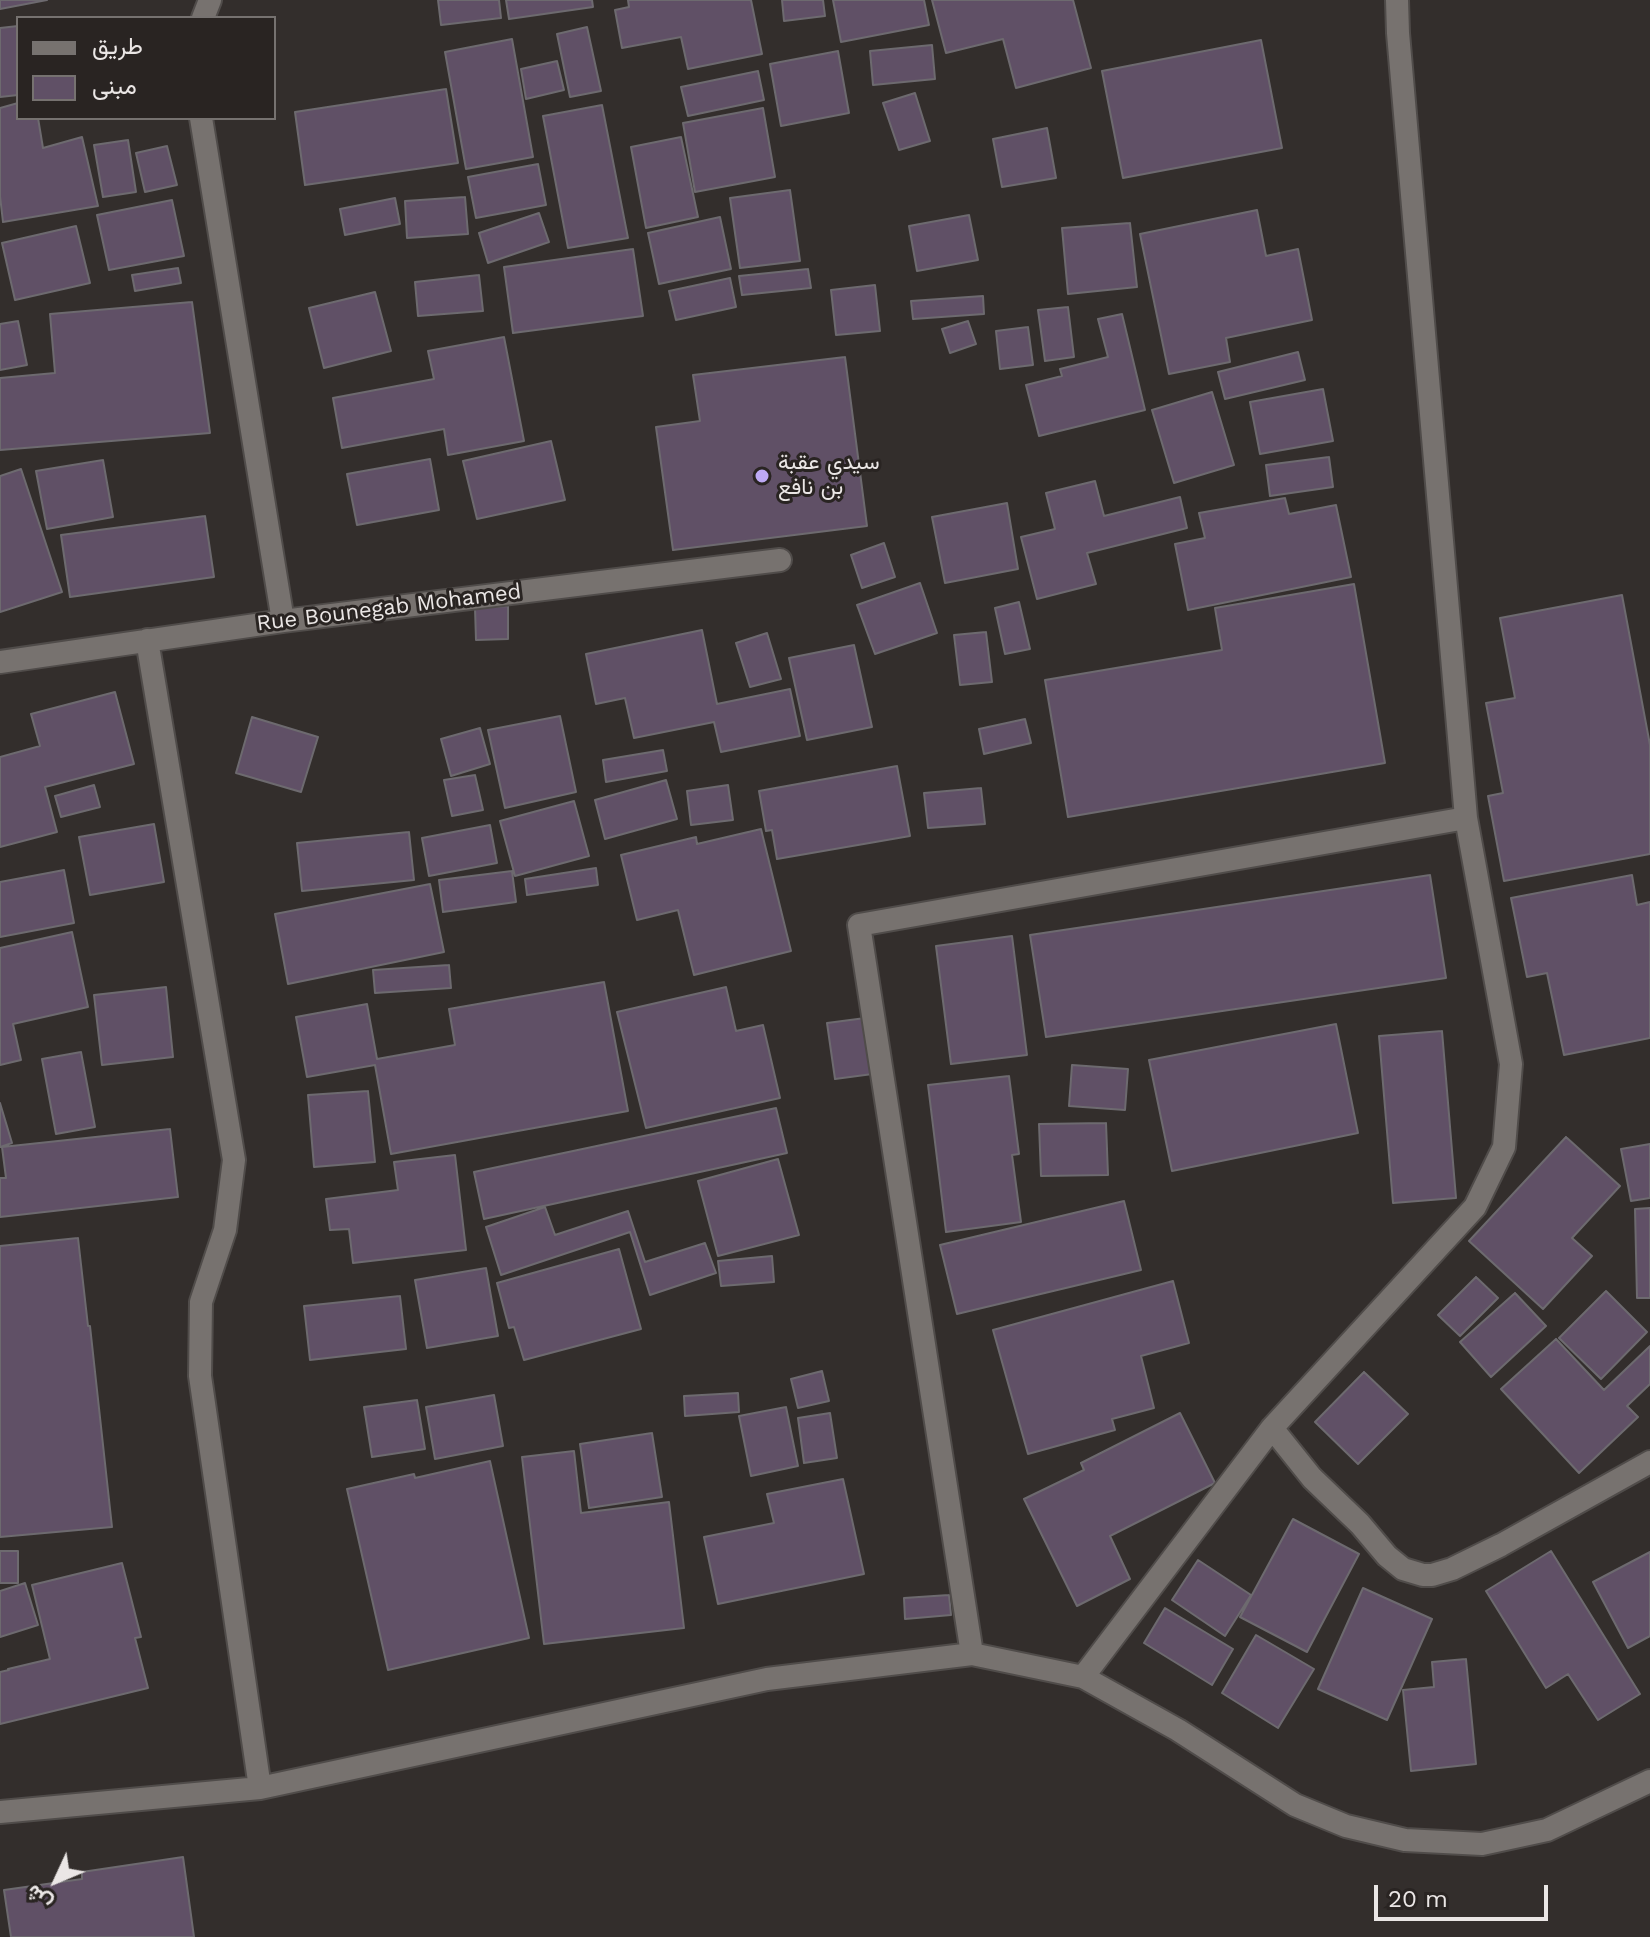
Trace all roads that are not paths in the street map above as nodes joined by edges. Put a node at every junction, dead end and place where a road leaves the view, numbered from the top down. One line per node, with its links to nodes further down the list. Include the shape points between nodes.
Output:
1 (1397, 0): 7 (street)
2 (201, 120): 4 (street)
3 (780, 560): 4 (street, Rue Bounegab Mohamed)
4 (283, 621): 5 (street, Rue Bounegab Mohamed)
5 (147, 640): 6 (street, Rue Bounegab Mohamed); 13 (street, via 234,1160 225,1230 201,1302 200,1376)
6 (0, 662)
7 (1466, 818): 8 (street, via 1511,1064 1504,1147 1475,1207); 10 (street, via 859,925)
8 (1272, 1428): 9 (street, via 1387,1556 1403,1569 1423,1575 1452,1569 1501,1545); 11 (street)
9 (1650, 1462)
10 (972, 1654): 11 (street); 13 (street, via 767,1679)
11 (1083, 1677): 12 (street, via 1295,1805 1346,1826 1405,1840 1482,1844 1547,1830)
12 (1650, 1781)
13 (260, 1788): 14 (street)
14 (0, 1812)

